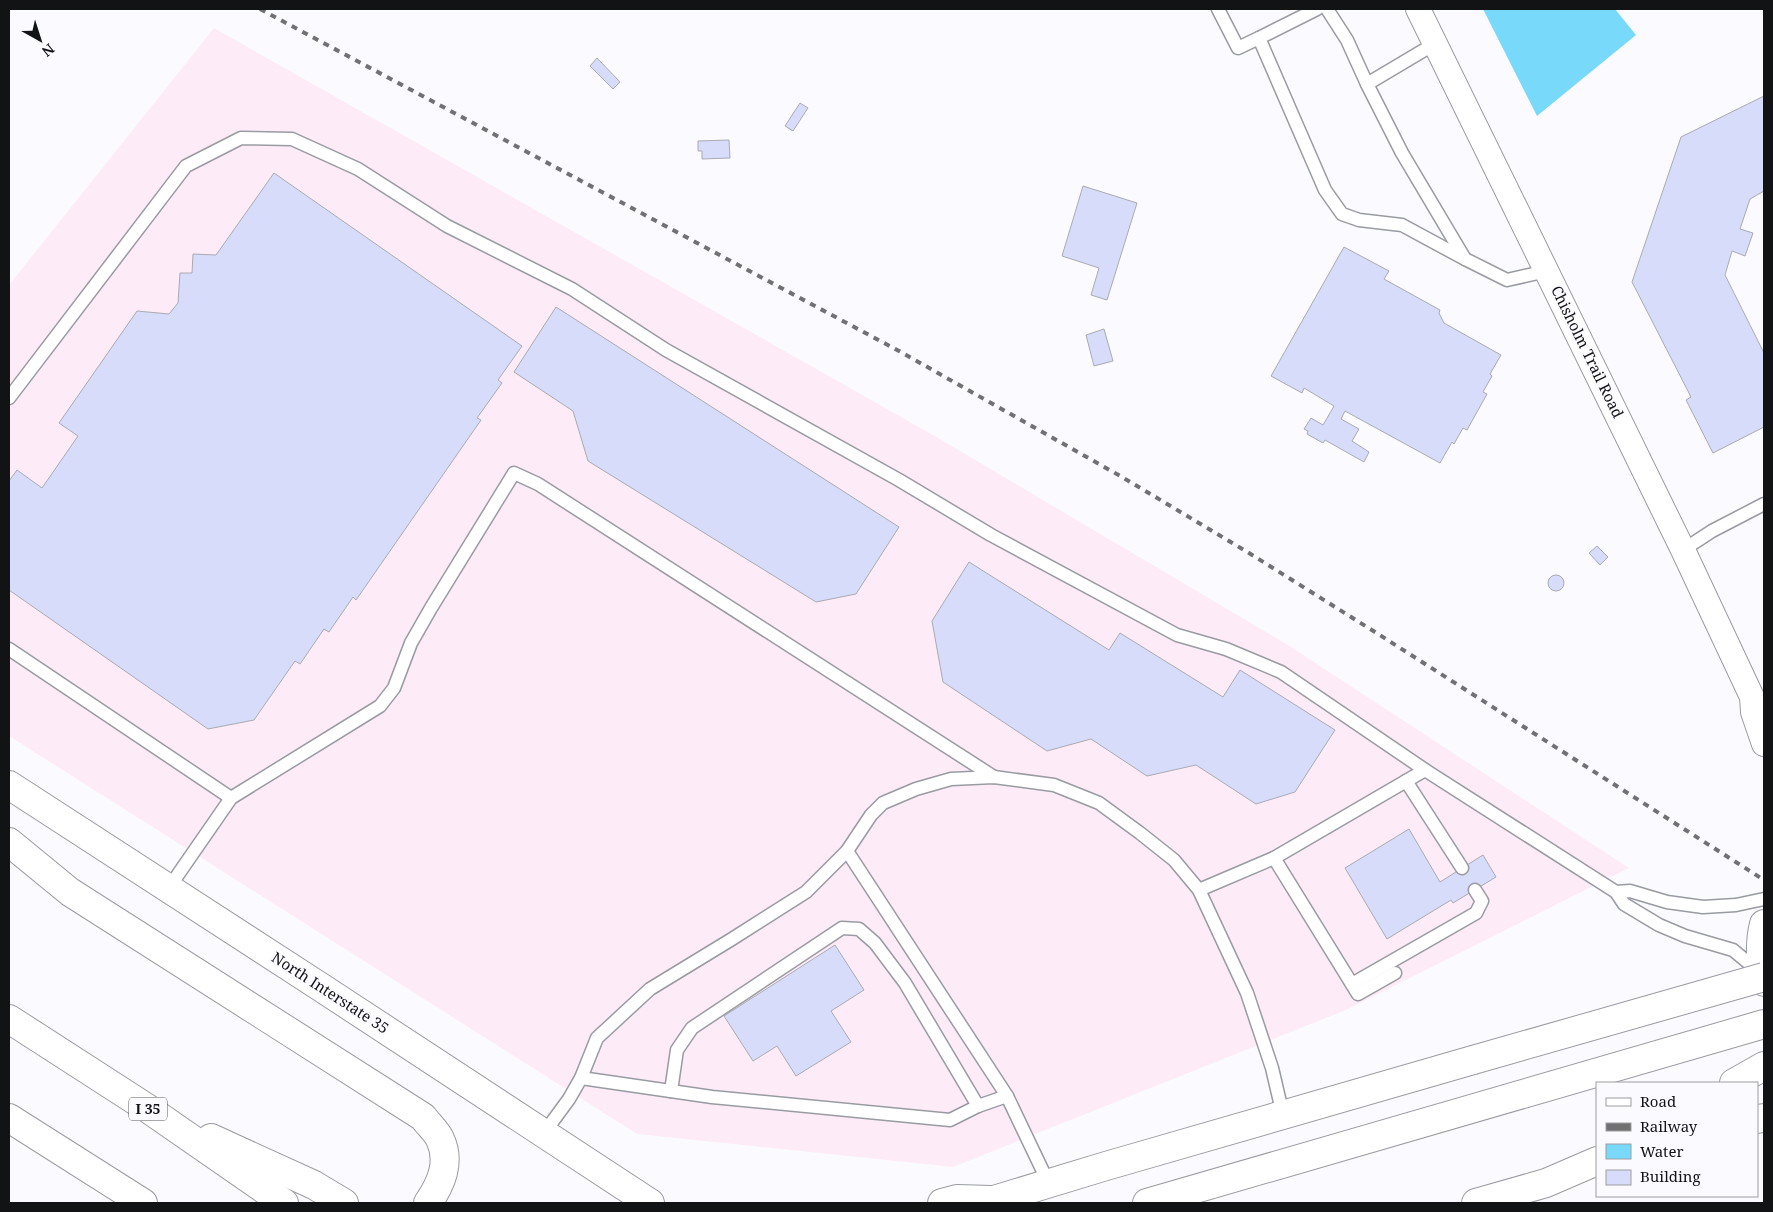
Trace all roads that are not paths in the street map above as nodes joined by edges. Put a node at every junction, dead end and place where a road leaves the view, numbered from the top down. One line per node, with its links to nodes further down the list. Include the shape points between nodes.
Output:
1 (1218, 9): 5 (lane, via 1238,48)
2 (1317, 9): 5 (lane)
3 (1327, 9): 7 (lane, via 1347,40)
4 (1418, 9): 6 (street, Chisholm Trail Road)
5 (1259, 38): 8 (lane, via 1325,190 1342,214 1359,220 1402,225)
6 (1436, 43): 7 (lane); 9 (street, Chisholm Trail Road)
7 (1367, 84): 8 (lane, via 1402,153)
8 (1465, 259): 9 (lane, via 1507,280)
9 (1547, 270): 12 (street, Chisholm Trail Road)
10 (9, 398): 16 (lane, via 186,166 242,138 292,139 358,169 448,226 572,289 666,350 1176,636 1226,649 1281,672)
11 (1764, 504): 12 (lane, via 1712,531)
12 (1684, 550): 14 (street, Chisholm Trail Road)
13 (9, 649): 20 (lane)
14 (1758, 701): 15 (street, Chisholm Trail Road, via 1752,712)
15 (1764, 744)
16 (1425, 770): 18 (lane); 28 (lane)
17 (994, 777): 20 (lane, via 538,484 514,473 431,608 411,643 394,688 380,706); 22 (lane, via 951,779 883,803); 26 (lane, via 1054,785 1099,803 1174,860)
18 (1406, 781): 23 (lane); 24 (lane)
19 (9, 785): 25 (main road, North Interstate 35)
20 (231, 798): 25 (lane)
21 (9, 842): 48 (main road, via 70,892 423,1117 440,1140 446,1164)
22 (847, 851): 37 (lane, via 806,892 650,988 597,1038); 40 (lane)
23 (1274, 858): 26 (lane); 33 (lane)
24 (1462, 868)
25 (168, 889): 45 (main road, North Interstate 35)
26 (1199, 890): 43 (lane, via 1247,993 1272,1068)
27 (1475, 890): 33 (lane, via 1482,901 1476,913)
28 (1616, 892): 29 (lane, via 1630,891 1667,902 1704,907); 32 (lane, via 1624,904 1659,925 1733,950)
29 (1764, 899)
30 (1764, 924): 32 (main road, via 1760,957)
31 (1395, 973): 33 (lane, via 1358,994)
32 (1764, 980): 43 (main road, bridge)
33 (1352, 984)
34 (9, 1019): 42 (main road, I 35)
35 (1764, 1024): 50 (main road)
36 (1764, 1066): 38 (main road)
37 (581, 1078): 39 (lane); 45 (lane)
38 (1736, 1082)
39 (671, 1091): 41 (lane, via 950,1120); 41 (lane, via 677,1050 692,1028 842,928 859,929 875,943 905,983)
40 (1007, 1096): 41 (lane); 47 (lane)
41 (978, 1106)
42 (147, 1108): 52 (main road, I 35); 53 (main road, via 314,1185)
43 (1283, 1115): 47 (main road)
44 (9, 1118): 51 (main road)
45 (544, 1133): 54 (main road, North Interstate 35)
46 (1596, 1161): 56 (main road, via 1546,1183)
47 (1049, 1184): 49 (main road)
48 (433, 1196)
49 (988, 1202): 55 (main road, via 957,1199)
50 (1162, 1202)
51 (144, 1203)
52 (284, 1203)
53 (344, 1203)
54 (650, 1203)
55 (942, 1203)
56 (1476, 1203)

